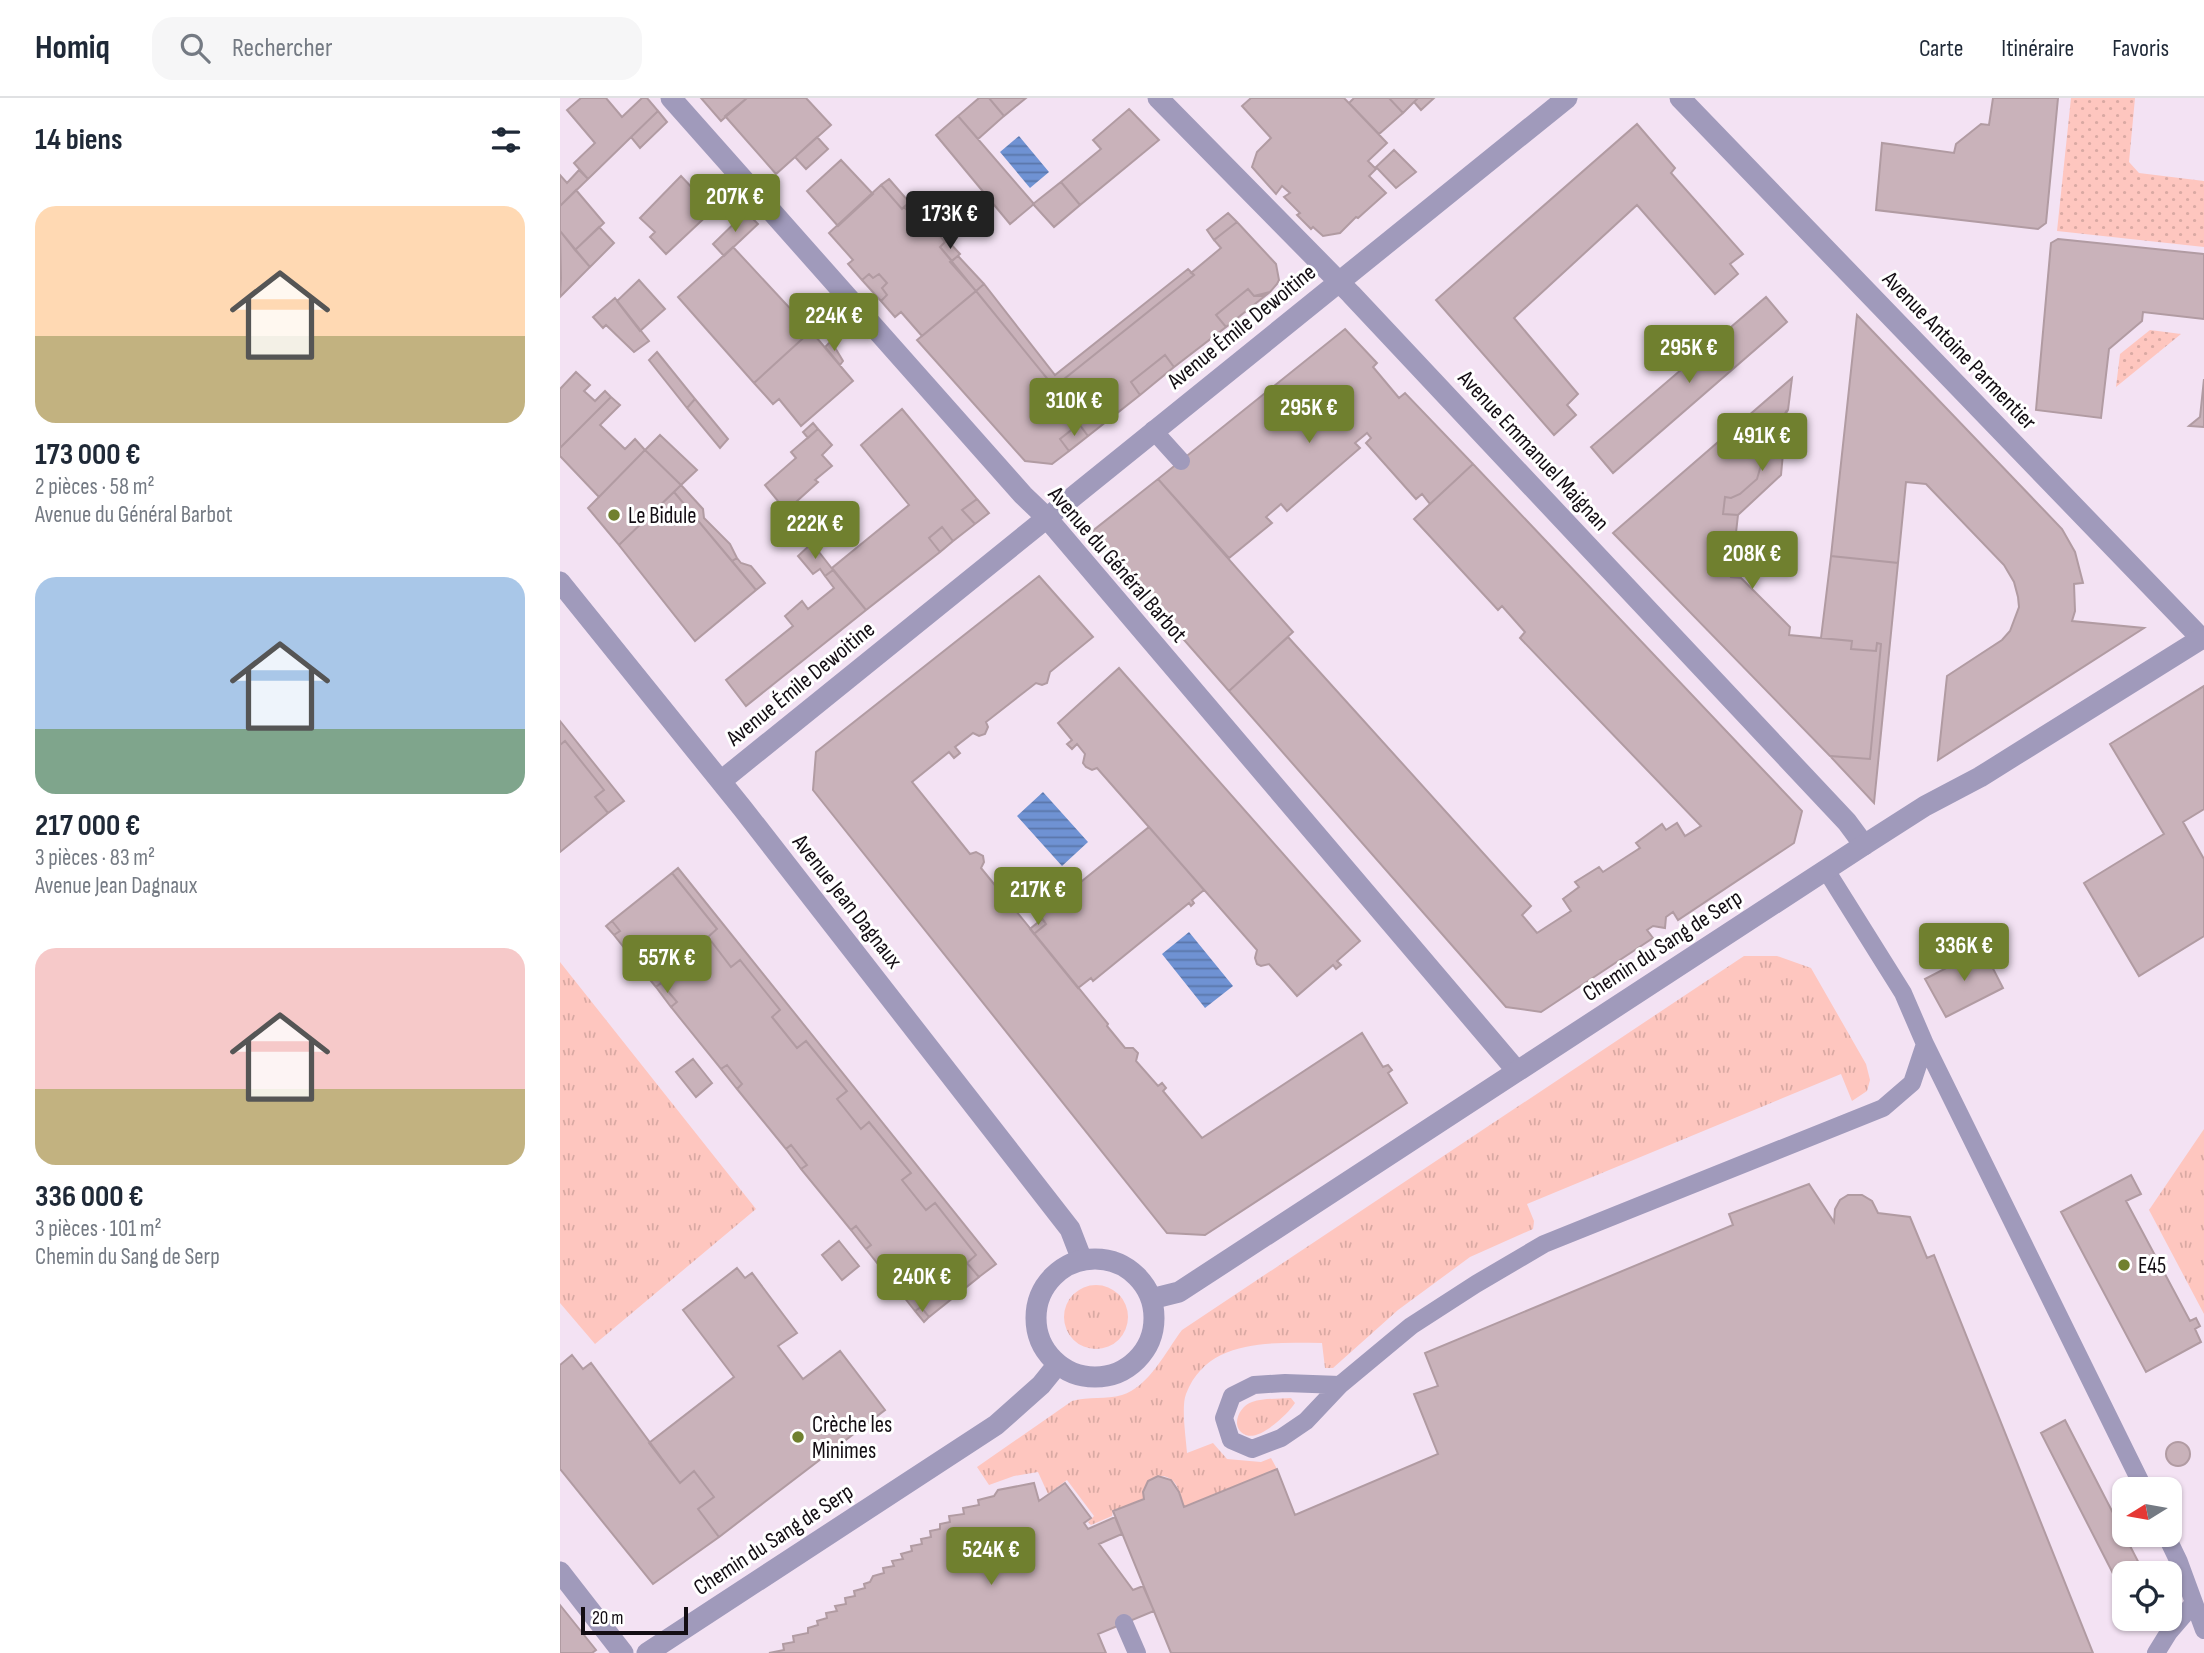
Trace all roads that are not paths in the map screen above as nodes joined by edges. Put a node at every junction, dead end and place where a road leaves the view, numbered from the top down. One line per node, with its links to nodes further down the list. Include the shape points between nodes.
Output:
1 (671, 98): 8 (street, Avenue du Général Barbot)
2 (1158, 98): 5 (street, Avenue Emmanuel Maignan)
3 (1567, 98): 5 (street, Avenue Émile Dewoitine)
4 (1680, 98): 10 (street, Avenue Antoine Parmentier)
5 (1339, 281): 6 (street, Avenue Émile Dewoitine); 12 (street, Avenue Emmanuel Maignan, via 1838,811)
6 (1153, 430): 7 (lane); 8 (street, Avenue Émile Dewoitine)
7 (1181, 461)
8 (1046, 517): 11 (street, Avenue Émile Dewoitine); 15 (street, Avenue du Général Barbot)
9 (560, 582): 11 (street, Avenue Jean Dagnaux)
10 (2203, 638): 12 (street, Chemin du Sang de Serp)
11 (721, 781): 16 (street, Avenue Jean Dagnaux, via 1070,1229)
12 (1864, 845): 13 (street, Chemin du Sang de Serp)
13 (1826, 870): 14 (lane, via 1903,993); 15 (street, Chemin du Sang de Serp)
14 (1925, 1044): 19 (lane, via 1912,1083 1882,1108 1544,1244 1411,1326); 20 (lane)
15 (1517, 1071): 17 (street, Chemin du Sang de Serp, via 1179,1292)
16 (1082, 1260): 17 (street, via 1100,1259 1124,1267 1143,1284); 18 (street, via 1050,1279 1036,1314 1045,1350)
17 (1151, 1299): 18 (street, via 1154,1314 1148,1345 1126,1369 1097,1378 1077,1375)
18 (1058, 1364): 27 (street, Chemin du Sang de Serp, via 996,1425)
19 (1340, 1385): 19 (lane, via 1254,1385 1232,1396 1224,1418 1231,1440 1252,1449 1281,1438 1306,1421)
20 (2138, 1477)
21 (2172, 1547): 23 (lane)
22 (560, 1572): 26 (street)
23 (2194, 1602): 25 (lane); 29 (lane)
24 (1124, 1623): 28 (lane)
25 (2204, 1629)
26 (623, 1653)
27 (647, 1653)
28 (1137, 1653)
29 (2156, 1653)

